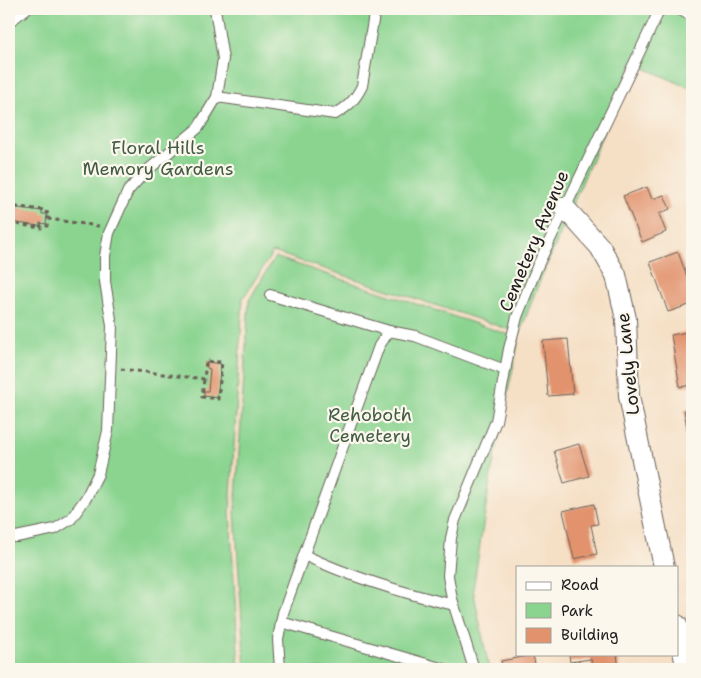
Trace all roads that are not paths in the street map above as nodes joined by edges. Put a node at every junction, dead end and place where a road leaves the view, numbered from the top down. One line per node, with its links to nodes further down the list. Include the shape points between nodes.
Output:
1 (26, 9): 7 (lane)
2 (215, 9): 8 (lane, via 223,59)
3 (375, 9): 8 (lane, via 362,86 347,108 335,114)
4 (660, 9): 9 (lane, Cemetery Avenue)
5 (678, 9): 6 (lane)
6 (692, 16)
7 (9, 22)
8 (217, 97): 13 (lane, via 198,128 143,174 128,192 111,228 104,256 112,326 108,431 98,474 71,519 55,529)
9 (564, 207): 12 (lane, Cemetery Avenue, via 517,317); 15 (street, Lovely Lane, via 600,247 616,275 626,319 629,396)
10 (270, 295): 11 (lane)
11 (388, 331): 12 (lane, via 414,336); 14 (lane, via 379,346)
12 (505, 370): 16 (lane, Cemetery Avenue, via 496,420 453,529 448,576)
13 (9, 536)
14 (304, 555): 16 (lane, via 391,588); 17 (lane)
15 (664, 566)
16 (454, 605): 21 (lane, Cemetery Avenue)
17 (281, 622): 19 (lane, via 278,639); 20 (lane)
18 (678, 629): 22 (street)
19 (280, 669)
20 (444, 669)
21 (474, 669)
22 (687, 669)

